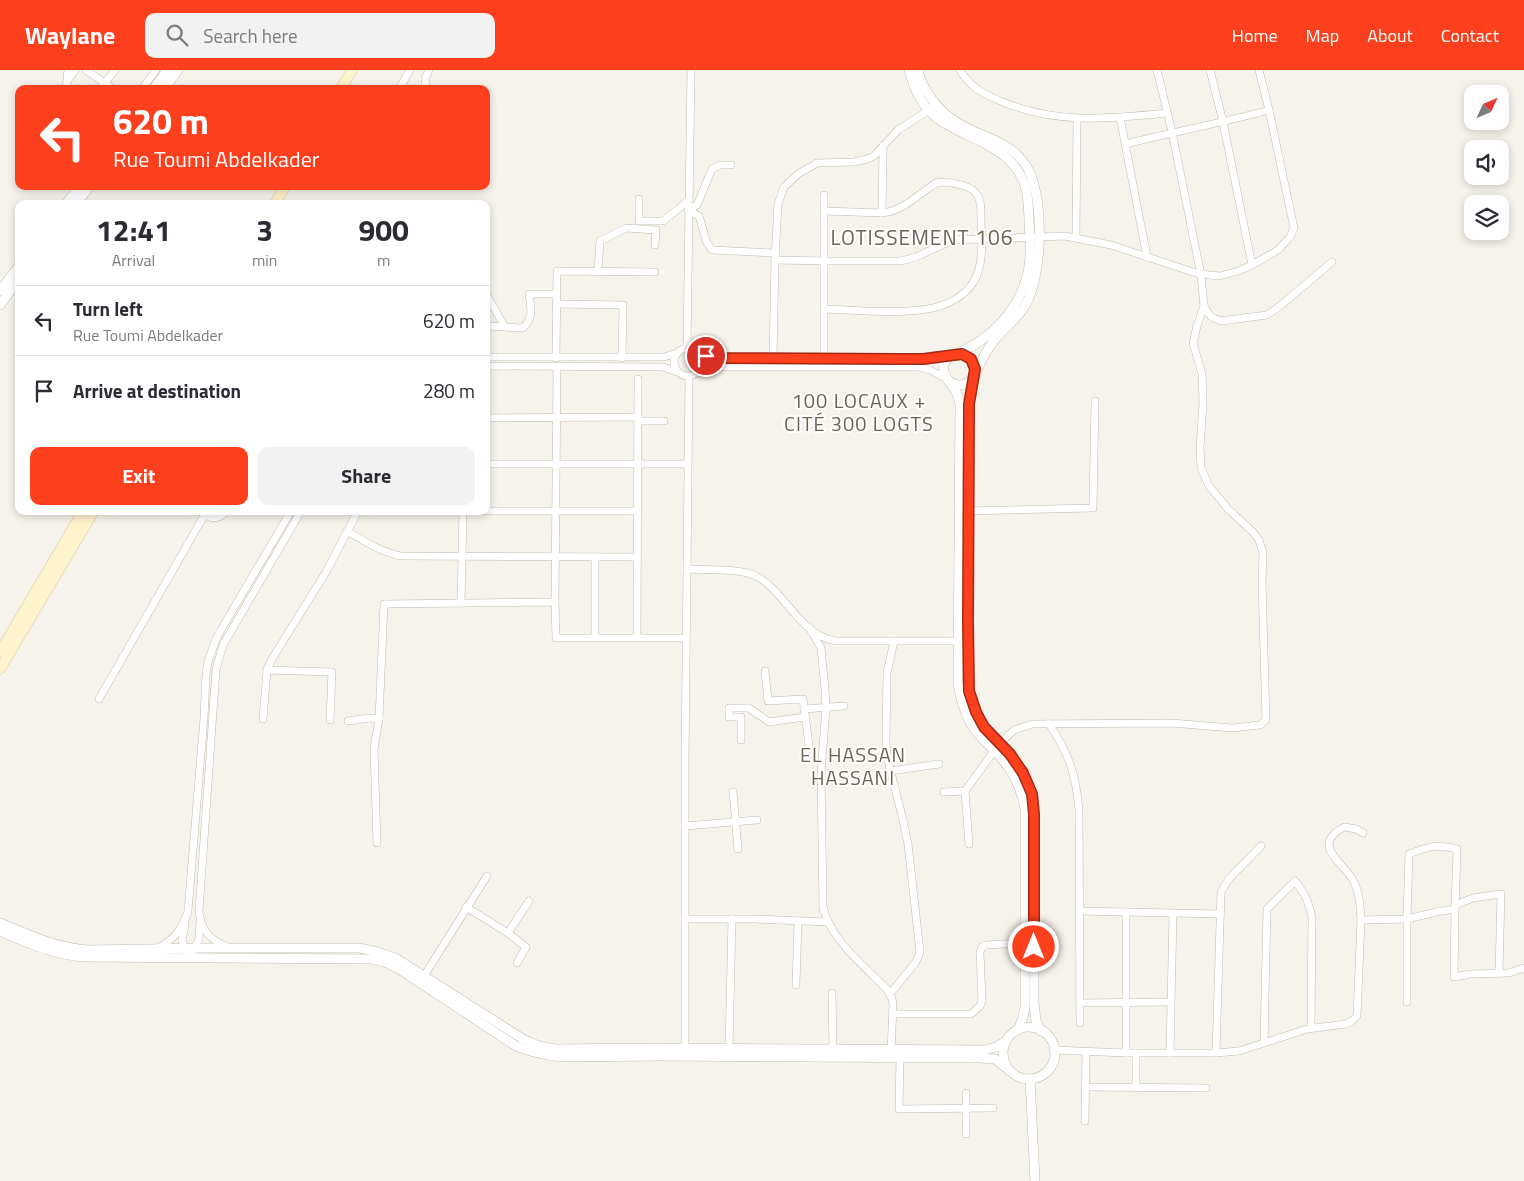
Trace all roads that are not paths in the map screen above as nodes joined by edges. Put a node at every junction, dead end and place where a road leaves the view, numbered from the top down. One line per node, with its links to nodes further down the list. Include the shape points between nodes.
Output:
1 (68, 70): 18 (street)
2 (75, 70): 18 (street)
3 (86, 70): 20 (street)
4 (115, 70): 21 (street)
5 (156, 70): 22 (street)
6 (168, 70): 23 (street)
7 (178, 70): 24 (street)
8 (352, 70): 25 (main road)
9 (410, 70): 26 (street)
10 (429, 70): 27 (street)
11 (691, 70): 44 (street)
12 (909, 70): 28 (street, via 917,94)
13 (918, 70): 28 (street)
14 (960, 70): 31 (street, via 973,88 1010,106 1034,113)
15 (1157, 70): 30 (street)
16 (1210, 70): 33 (street)
17 (1259, 70): 29 (street)
18 (68, 80): 19 (street)
19 (67, 85)
20 (101, 85)
21 (103, 85)
22 (145, 85)
23 (156, 85)
24 (167, 85)
25 (343, 85)
26 (401, 85)
27 (426, 85)
28 (933, 107): 36 (street, via 898,130); 48 (street, via 952,120 1001,142 1022,159 1038,196)
29 (1269, 110): 33 (street); 56 (street, via 1294,228 1278,250)
30 (1168, 113): 32 (street); 34 (street)
31 (1077, 118): 32 (street); 49 (street)
32 (1120, 118): 35 (street)
33 (1223, 122): 34 (street); 56 (street)
34 (1172, 132): 35 (street); 60 (street)
35 (1126, 144): 53 (street)
36 (883, 146): 47 (street); 52 (street, via 867,159 817,163 784,187 778,204)
37 (731, 165): 45 (street, via 712,169 697,205)
38 (77, 190): 42 (street)
39 (87, 190): 43 (street)
40 (824, 195): 46 (street)
41 (639, 199): 44 (street, via 639,221 663,221)
42 (69, 200)
43 (79, 200)
44 (688, 201): 45 (street)
45 (688, 210): 52 (street, via 700,219 712,250); 71 (street)
46 (825, 211): 47 (street); 54 (street)
47 (882, 213): 50 (street, via 900,209 936,183 953,183 976,193 980,204)
48 (1034, 236): 49 (street); 50 (street); 74 (street, via 1028,274 1020,298 988,336); 83 (street, via 1036,276 1026,305 992,343)
49 (1076, 238): 53 (street)
50 (982, 239): 54 (street, via 953,240 901,261); 68 (street, via 977,276 964,292 944,305 922,310)
51 (656, 245): 58 (street, via 656,230 626,228 600,241)
52 (775, 256): 54 (street); 77 (street)
53 (1147, 257): 60 (street)
54 (824, 261): 68 (street)
55 (1332, 262): 67 (street, via 1267,314 1221,321 1213,318)
56 (1252, 265): 60 (street, via 1220,276)
57 (15, 271): 62 (street)
58 (598, 271): 59 (street); 63 (street, via 557,271)
59 (655, 272)
60 (1201, 274): 67 (street)
61 (15, 284): 66 (street)
62 (0, 291)
63 (556, 294): 65 (street); 70 (street, via 529,294 532,311 527,325 522,328)
64 (490, 301): 70 (street)
65 (556, 304): 76 (street, via 623,305); 79 (street)
66 (0, 305)
67 (1204, 306): 139 (street, via 1193,343 1202,374 1201,468 1208,486 1253,532 1263,553 1266,720 1260,725 1232,728 1171,724)
68 (825, 309): 78 (street)
69 (490, 326): 70 (street)
70 (504, 327)
71 (687, 348): 72 (street); 73 (street)
72 (677, 353): 76 (street, via 664,357); 81 (street, via 673,363)
73 (698, 353): 77 (street, via 714,358); 82 (street, via 702,364)
74 (956, 354): 78 (street, via 923,359); 83 (street, via 971,359); 86 (street, via 945,364)
75 (490, 358): 79 (street)
76 (622, 358): 79 (street)
77 (773, 358): 78 (street)
78 (824, 358)
79 (557, 362): 80 (street); 81 (street, via 663,367); 89 (street)
80 (490, 366)
81 (677, 372): 84 (street)
82 (698, 373): 84 (street); 86 (street, via 717,366 919,367)
83 (974, 375): 86 (street, via 972,380 962,385); 99 (street, via 969,404)
84 (689, 377): 95 (street)
85 (638, 379): 90 (street)
86 (947, 379): 99 (street, via 958,395 960,405)
87 (1095, 400): 99 (street, via 1093,508)
88 (490, 418): 89 (street)
89 (556, 418): 90 (street); 92 (street)
90 (638, 419): 91 (street); 93 (street)
91 (664, 421)
92 (556, 463): 93 (street); 94 (street); 97 (street)
93 (638, 463): 95 (street); 98 (street)
94 (490, 464)
95 (687, 464): 114 (street)
96 (490, 511): 97 (street)
97 (556, 511): 98 (street); 111 (street)
98 (638, 511): 113 (street)
99 (963, 511): 123 (street); 124 (street)
100 (81, 515): 125 (main road)
101 (92, 515): 127 (main road)
102 (203, 515): 130 (street)
103 (206, 515): 104 (street, via 218,518)
104 (221, 515)
105 (289, 515): 168 (street, via 225,622 208,662)
106 (299, 515): 173 (street, via 218,656)
107 (356, 515): 109 (street)
108 (463, 515): 110 (street)
109 (347, 531): 110 (street, via 391,554); 128 (street)
110 (462, 556): 111 (street); 116 (street)
111 (555, 557): 112 (street); 115 (street)
112 (596, 557): 113 (street); 118 (street)
113 (637, 557): 119 (street)
114 (687, 569): 117 (street, via 741,572 757,577); 120 (street)
115 (555, 602): 116 (street); 118 (street, via 556,638)
116 (461, 603): 134 (street, via 384,604)
117 (809, 628): 121 (street, via 821,637); 126 (street)
118 (595, 637): 119 (street)
119 (637, 637): 120 (street)
120 (686, 638): 151 (street)
121 (836, 641): 122 (street); 126 (street, via 827,645)
122 (894, 641): 123 (street); 145 (street, via 886,693)
123 (958, 641): 124 (street); 143 (street, via 958,683 965,712 971,725)
124 (968, 641): 141 (street, via 972,703 984,727)
125 (0, 652)
126 (822, 653): 132 (street)
127 (0, 669)
128 (267, 670): 136 (street); 137 (street, via 332,672)
129 (765, 671): 133 (street, via 768,701 803,699)
130 (99, 699)
131 (844, 706): 132 (street)
132 (826, 707): 133 (street); 171 (street, via 821,822 822,894)
133 (804, 709): 135 (street)
134 (379, 718): 138 (street); 153 (street, via 374,749)
135 (805, 718): 140 (street, via 769,722 748,708 729,708 729,717 741,717); 142 (street)
136 (263, 720)
137 (330, 720)
138 (348, 721)
139 (1049, 724): 141 (street, via 1022,726); 161 (street, via 1067,755 1077,790)
140 (741, 740)
141 (1000, 743): 143 (street); 197 (street, via 1018,763 1028,782 1033,803 1034,1003)
142 (808, 745)
143 (994, 751): 146 (street); 176 (street, via 1016,779 1025,808)
144 (939, 764): 145 (street)
145 (890, 771): 188 (street, via 908,844 920,952 916,962)
146 (965, 790): 148 (street); 154 (street)
147 (733, 792): 150 (street)
148 (944, 792)
149 (756, 820): 150 (street)
150 (736, 822): 151 (street); 156 (street)
151 (685, 826): 165 (street)
152 (1363, 832): 169 (street, via 1344,827 1333,836 1329,848 1355,884)
153 (378, 844)
154 (969, 844)
155 (1262, 846): 164 (street, via 1224,886)
156 (738, 849)
157 (486, 876): 159 (street)
158 (529, 901): 175 (street)
159 (466, 906): 175 (street); 185 (street)
160 (1455, 907): 167 (street); 167 (street, via 1457,849 1428,846 1409,854); 184 (street, via 1454,977); 184 (street, via 1473,898 1501,894)
161 (1080, 911): 162 (street); 192 (street)
162 (1126, 912): 163 (street); 189 (street)
163 (1173, 913): 164 (street); 190 (street)
164 (1220, 914): 208 (street)
165 (685, 919): 166 (street); 200 (street)
166 (732, 919): 170 (street); 201 (street)
167 (1407, 919): 169 (street); 191 (street)
168 (186, 920): 177 (street, via 182,940); 180 (street, via 175,937)
169 (1361, 920): 195 (street, via 1357,1016 1346,1024)
170 (798, 921): 171 (street); 186 (street)
171 (827, 922): 188 (street, via 836,937)
172 (0, 923): 180 (street, via 67,948)
173 (200, 923): 178 (street); 179 (street, via 211,938)
174 (0, 931): 181 (street, via 66,956)
175 (508, 933): 182 (street, via 526,947)
176 (1025, 943): 193 (street, via 982,947 982,1001 971,1014); 196 (street, via 1025,1008)
177 (184, 948): 178 (street); 180 (street); 181 (street)
178 (196, 948): 179 (street); 181 (street)
179 (227, 948): 185 (street, via 359,948 384,953)
180 (158, 949)
181 (188, 958): 209 (street, via 372,958 399,969 516,1046 546,1056)
182 (517, 963)
183 (1524, 968): 184 (street)
184 (1499, 973)
185 (424, 976): 200 (street, via 539,1046 555,1049)
186 (796, 985)
187 (832, 993): 202 (street)
188 (890, 994): 193 (street)
189 (1126, 1002): 190 (street); 192 (street); 205 (street)
190 (1171, 1002): 207 (street)
191 (1407, 1002)
192 (1080, 1003): 194 (street)
193 (892, 1014): 209 (street)
194 (1080, 1023)
195 (1311, 1028): 199 (street); 199 (street, via 1312,918 1305,893 1295,881 1267,910)
196 (1018, 1030): 197 (street, via 1033,1028); 198 (street)
197 (1041, 1031): 203 (street, via 1048,1036)
198 (1006, 1041): 209 (street, via 985,1050); 210 (street, via 1003,1055)
199 (1264, 1043): 208 (street, via 1239,1051)
200 (685, 1048): 201 (street)
201 (729, 1048): 202 (street)
202 (833, 1049): 209 (street)
203 (1054, 1050): 204 (street); 211 (street, via 1049,1070)
204 (1086, 1052): 205 (street); 212 (street)
205 (1126, 1053): 206 (street)
206 (1136, 1053): 207 (street); 213 (street)
207 (1170, 1053): 208 (street)
208 (1216, 1053)
209 (894, 1055): 210 (street, via 995,1059); 217 (street, via 898,1109)
210 (1010, 1071): 211 (street)
211 (1030, 1079): 220 (street)
212 (1085, 1087): 213 (street); 218 (street)
213 (1136, 1087): 214 (street)
214 (1206, 1088)
215 (966, 1093): 217 (street)
216 (993, 1108): 217 (street)
217 (966, 1109): 219 (street)
218 (1085, 1121)
219 (966, 1134)
220 (1035, 1181)

